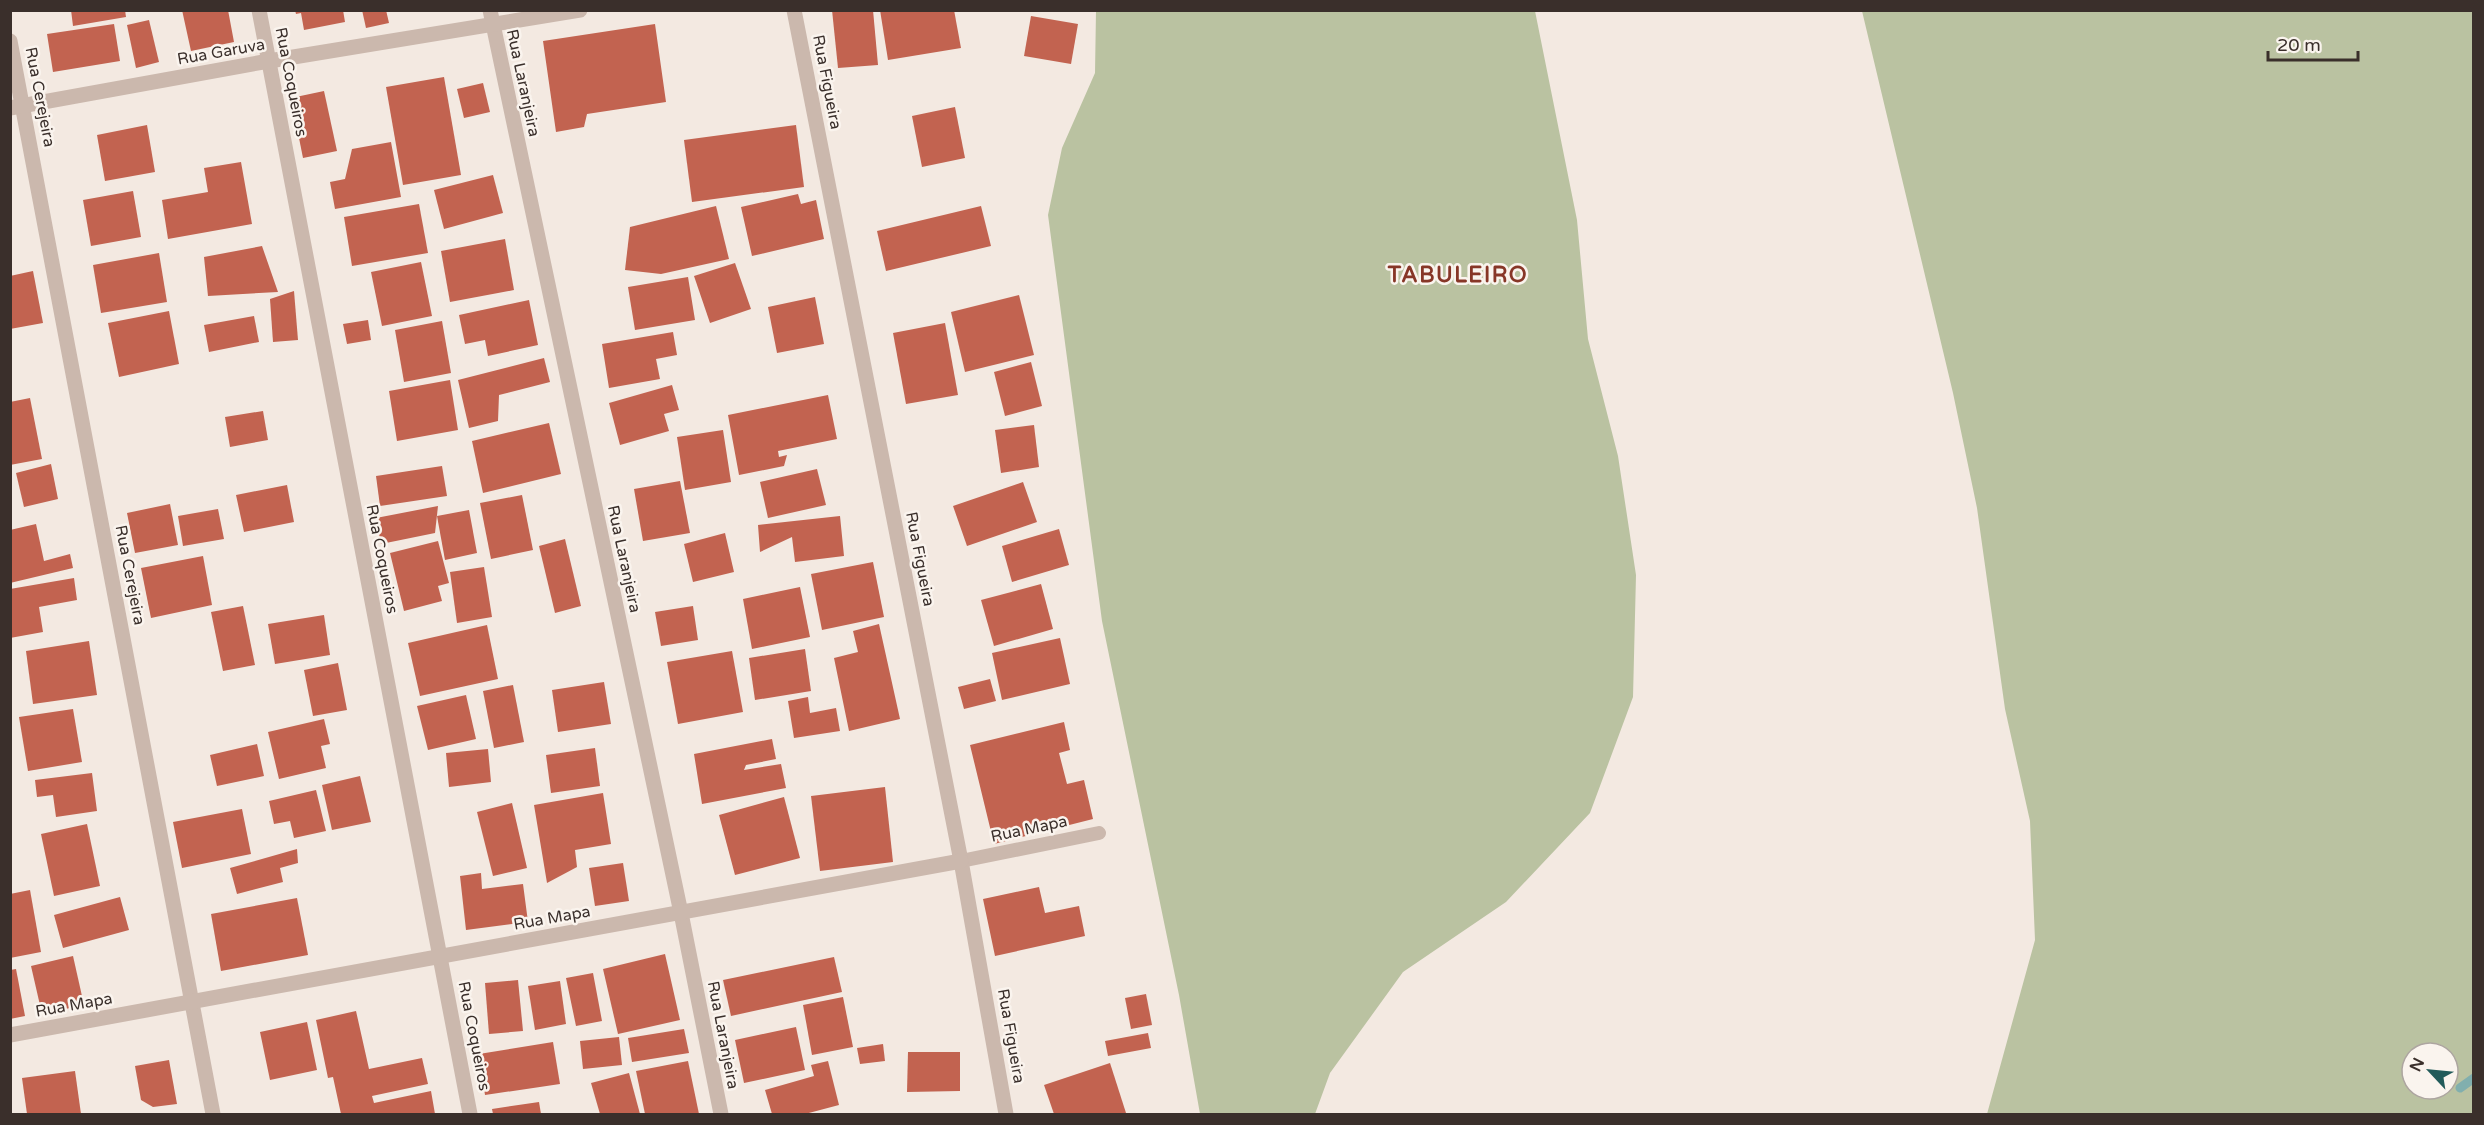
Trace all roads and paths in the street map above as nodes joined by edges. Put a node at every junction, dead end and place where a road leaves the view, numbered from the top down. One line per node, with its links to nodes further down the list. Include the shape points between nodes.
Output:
1 (259, 10): 7 (street, Rua Coqueiros)
2 (490, 10): 5 (street, Rua Laranjeira)
3 (579, 10): 5 (street, Rua Garuva)
4 (794, 10): 10 (street, Rua Figueira)
5 (493, 27): 7 (street, Rua Garuva); 11 (street, Rua Laranjeira)
6 (10, 41): 8 (street, Rua Cerejeira)
7 (269, 61): 8 (street, Rua Garuva); 12 (street, Rua Coqueiros)
8 (17, 107): 13 (street, Rua Cerejeira)
9 (1099, 833): 10 (lane, Rua Mapa)
10 (961, 861): 11 (street, Rua Mapa); 18 (street, Rua Figueira)
11 (681, 913): 12 (street, Rua Mapa); 17 (street, Rua Laranjeira)
12 (440, 957): 13 (street, Rua Mapa); 16 (street, Rua Coqueiros)
13 (192, 1002): 14 (street, Rua Mapa); 15 (street, Rua Cerejeira)
14 (10, 1035)
15 (213, 1114)
16 (470, 1114)
17 (721, 1114)
18 (1006, 1114)

